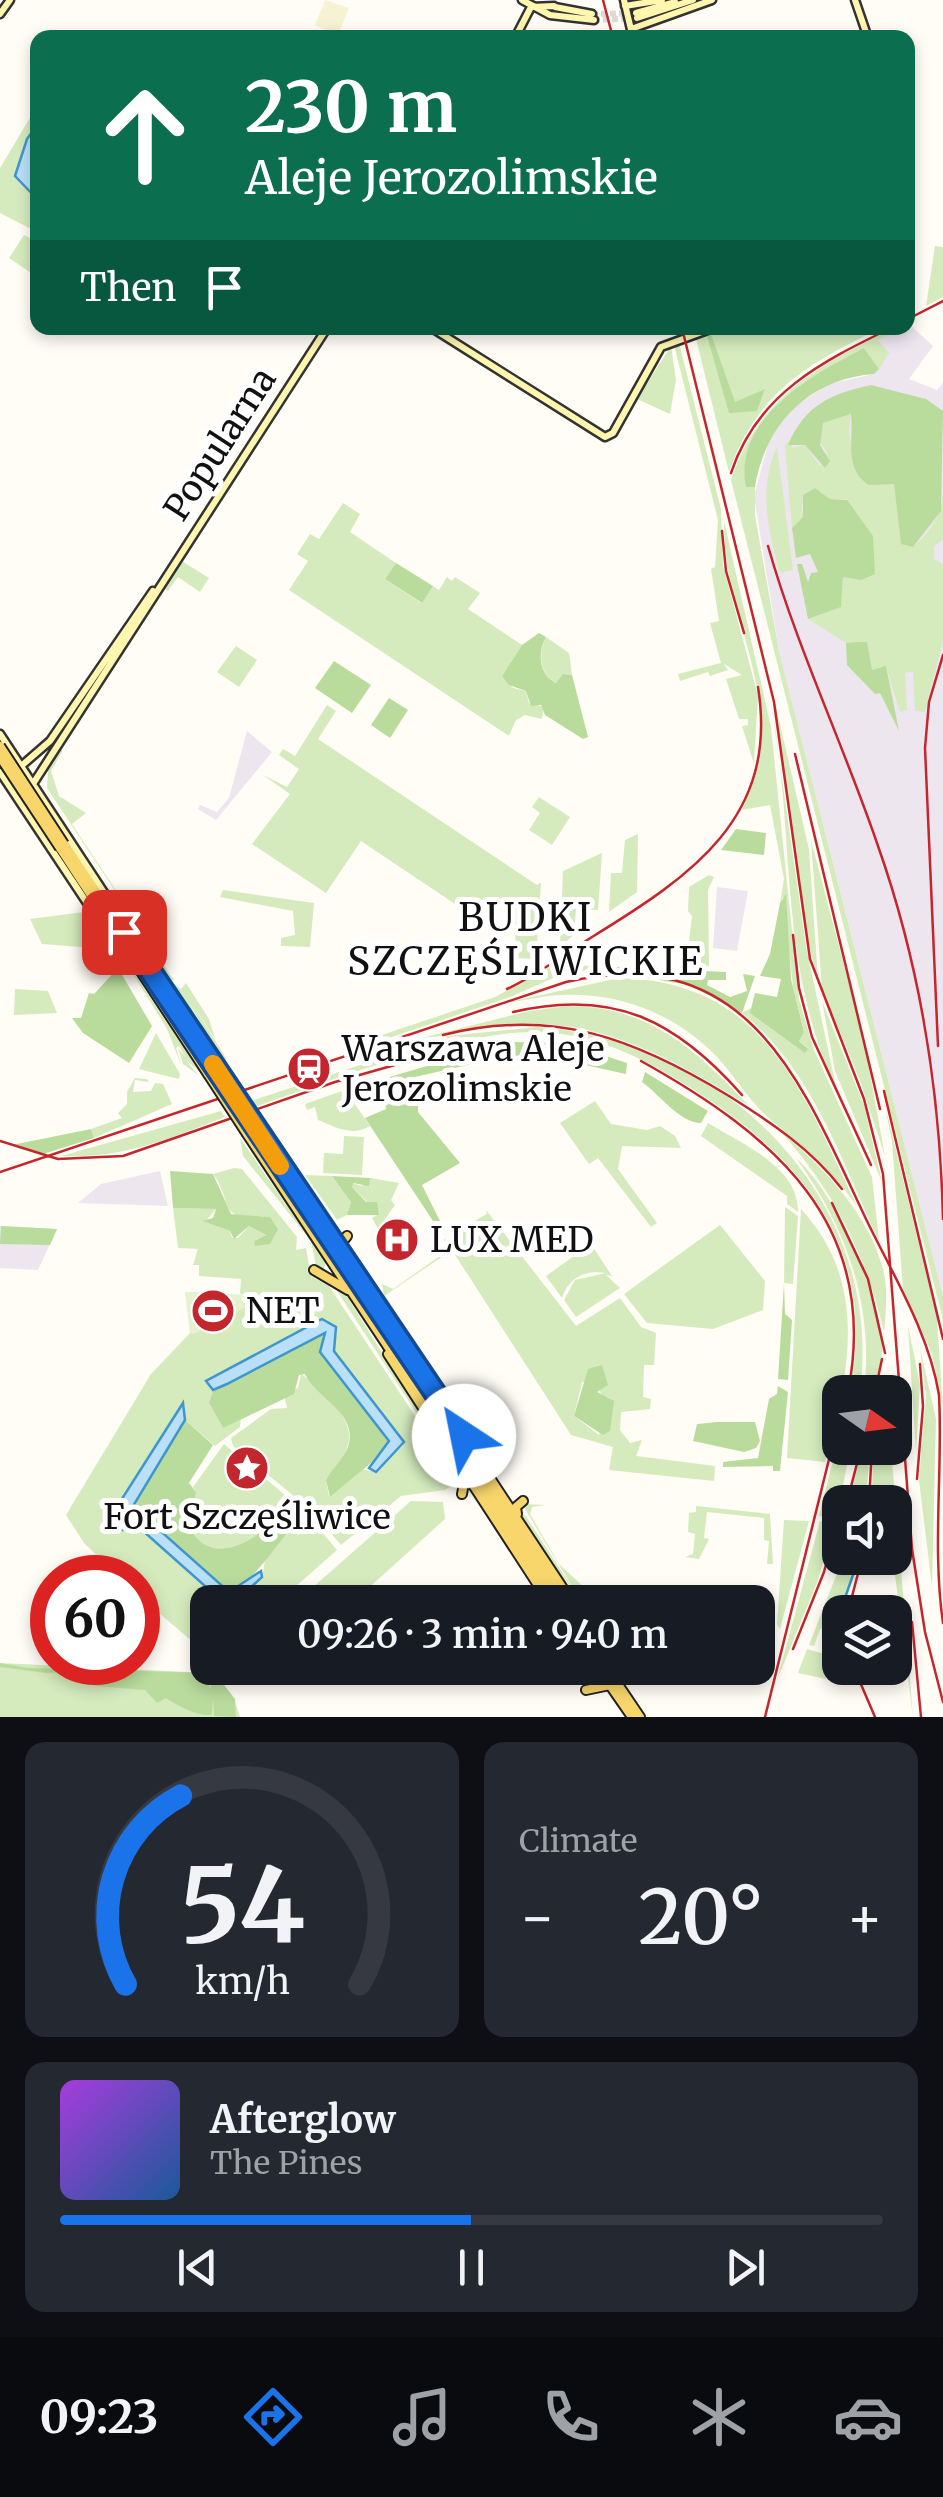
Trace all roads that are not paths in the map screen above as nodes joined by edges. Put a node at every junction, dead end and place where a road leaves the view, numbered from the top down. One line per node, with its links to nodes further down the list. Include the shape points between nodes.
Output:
1 (10, 0): 12 (street)
2 (522, 0): 10 (street)
3 (547, 0): 11 (street)
4 (662, 0): 9 (street)
5 (681, 0): 6 (street, via 637,15)
6 (693, 0)
7 (712, 0): 15 (street)
8 (855, 0): 16 (street)
9 (625, 3): 14 (street)
10 (534, 5): 11 (street); 11 (street, via 572,20 593,17); 13 (street)
11 (554, 6)
12 (0, 14)
13 (520, 30)
14 (631, 30)
15 (639, 30)
16 (865, 30)
17 (322, 335): 20 (street, Popularna)
18 (443, 335): 19 (street, via 586,429 609,436 661,347)
19 (697, 335)
20 (156, 589): 24 (street, Popularna, via 50,741); 26 (street, Popularna)
21 (0, 734): 24 (street)
22 (0, 746): 29 (main road, bridge)
23 (0, 757): 29 (main road, bridge)
24 (22, 766): 26 (street); 27 (street, Popularna)
25 (0, 772): 27 (street)
26 (34, 782): 28 (street, Popularna); 31 (street)
27 (8, 784): 28 (street)
28 (18, 799): 30 (street)
29 (62, 846): 32 (main road); 33 (main road)
30 (91, 909): 32 (main road)
31 (130, 928): 33 (main road)
32 (126, 950): 34 (main road)
33 (144, 962): 34 (main road)
34 (213, 1073): 35 (main road, bridge)
35 (252, 1132): 36 (main road); 37 (main road)
36 (320, 1226): 38 (main road); 38 (main road, via 334,1238 347,1236 339,1247)
37 (322, 1247): 39 (main road); 39 (main road, via 328,1264 316,1274)
38 (346, 1266): 41 (main road)
39 (351, 1290): 40 (main road)
40 (365, 1311): 42 (main road); 43 (main road)
41 (378, 1315): 42 (main road); 46 (main road)
42 (433, 1407): 48 (main road)
43 (466, 1474): 44 (main road); 47 (main road)
44 (462, 1494)
45 (523, 1501): 46 (main road)
46 (517, 1518): 49 (main road)
47 (539, 1585)
48 (551, 1585)
49 (555, 1585)
50 (591, 1685): 51 (main road)
51 (610, 1685): 53 (main road)
52 (615, 1685): 54 (main road)
53 (632, 1717)
54 (640, 1717)

